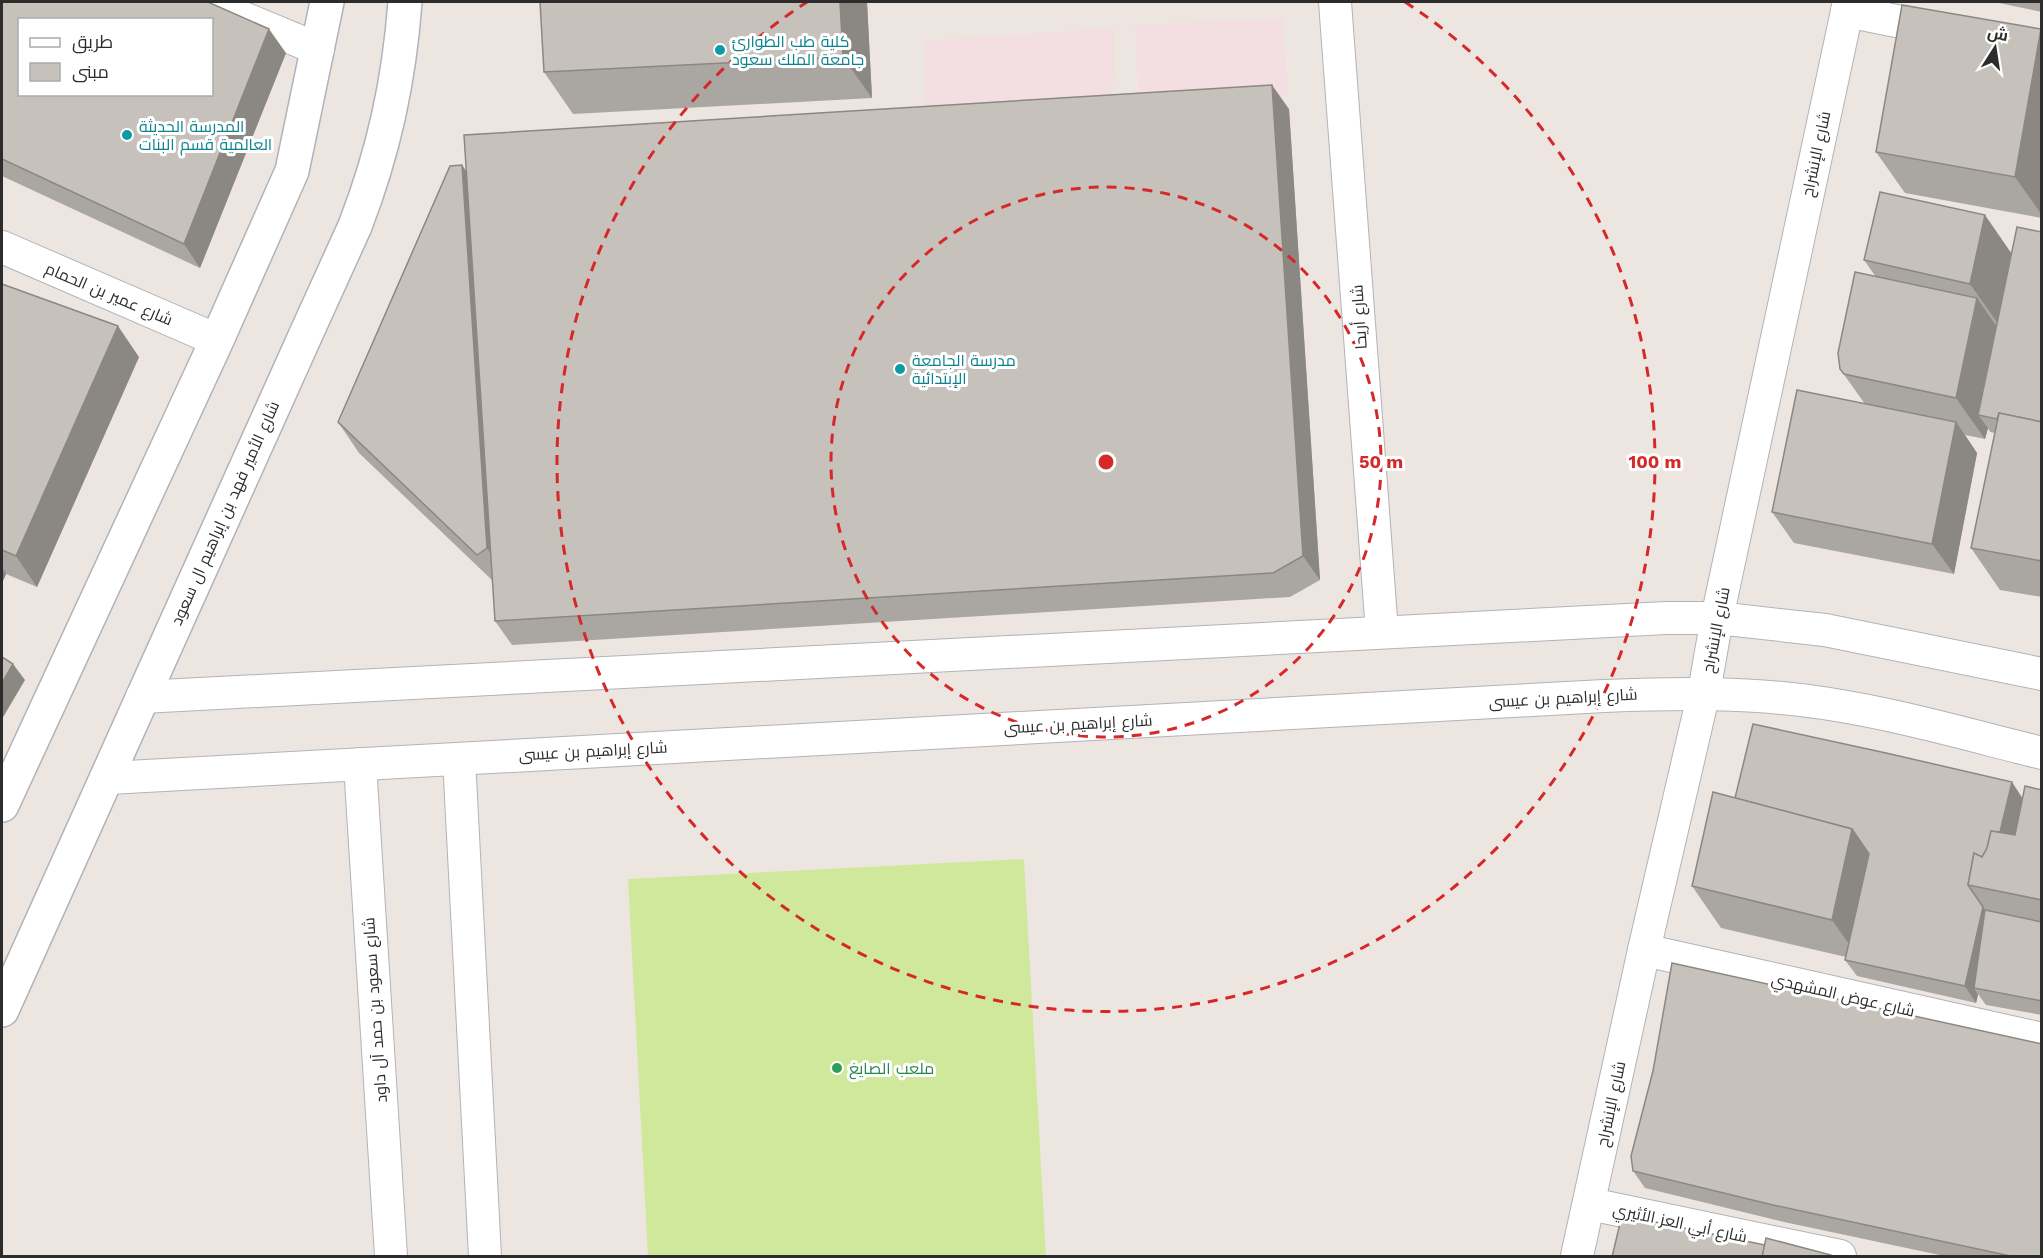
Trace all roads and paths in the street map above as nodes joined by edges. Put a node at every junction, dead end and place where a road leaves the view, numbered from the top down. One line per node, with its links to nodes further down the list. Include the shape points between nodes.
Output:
1 (205, 2): 7 (street)
2 (327, 2): 7 (main road)
3 (405, 2): 14 (main road, شارع الأمير فهد بن إبراهيم ال سعود, via 394,93 372,183)
4 (1335, 2): 11 (street, شارع أريحا)
5 (1848, 6): 6 (street); 10 (street, شارع الإنشراح)
6 (1973, 36)
7 (318, 49): 9 (main road, via 292,171)
8 (2, 247): 9 (street, شارع عمير بن الحمام)
9 (217, 340): 19 (main road)
10 (1717, 618): 11 (street); 12 (street, via 1825,630); 13 (street, شارع الإنشراح)
11 (1382, 632): 14 (street)
12 (2042, 674)
13 (1704, 693): 15 (street, شارع إبراهيم بن عيسى, via 1823,703); 16 (street, شارع إبراهيم بن عيسى); 20 (street, شارع الإنشراح)
14 (142, 696): 18 (main road, شارع الأمير فهد بن إبراهيم ال سعود)
15 (2042, 753)
16 (459, 759): 17 (street, شارع إبراهيم بن عيسى); 25 (street)
17 (360, 764): 18 (street, شارع إبراهيم بن عيسى); 24 (street, شارع سعود بن حمد آل داود)
18 (109, 778): 21 (main road, شارع الأمير فهد بن إبراهيم ال سعود)
19 (2, 805)
20 (1644, 950): 22 (street, شارع عوض المشهدي); 23 (street, شارع الإنشراح)
21 (2, 1010)
22 (2042, 1039)
23 (1590, 1204): 26 (street, شارع الإنشراح); 27 (street, شارع أبي العز الأثيري)
24 (390, 1257)
25 (485, 1257)
26 (1577, 1257)
27 (1840, 1257)

